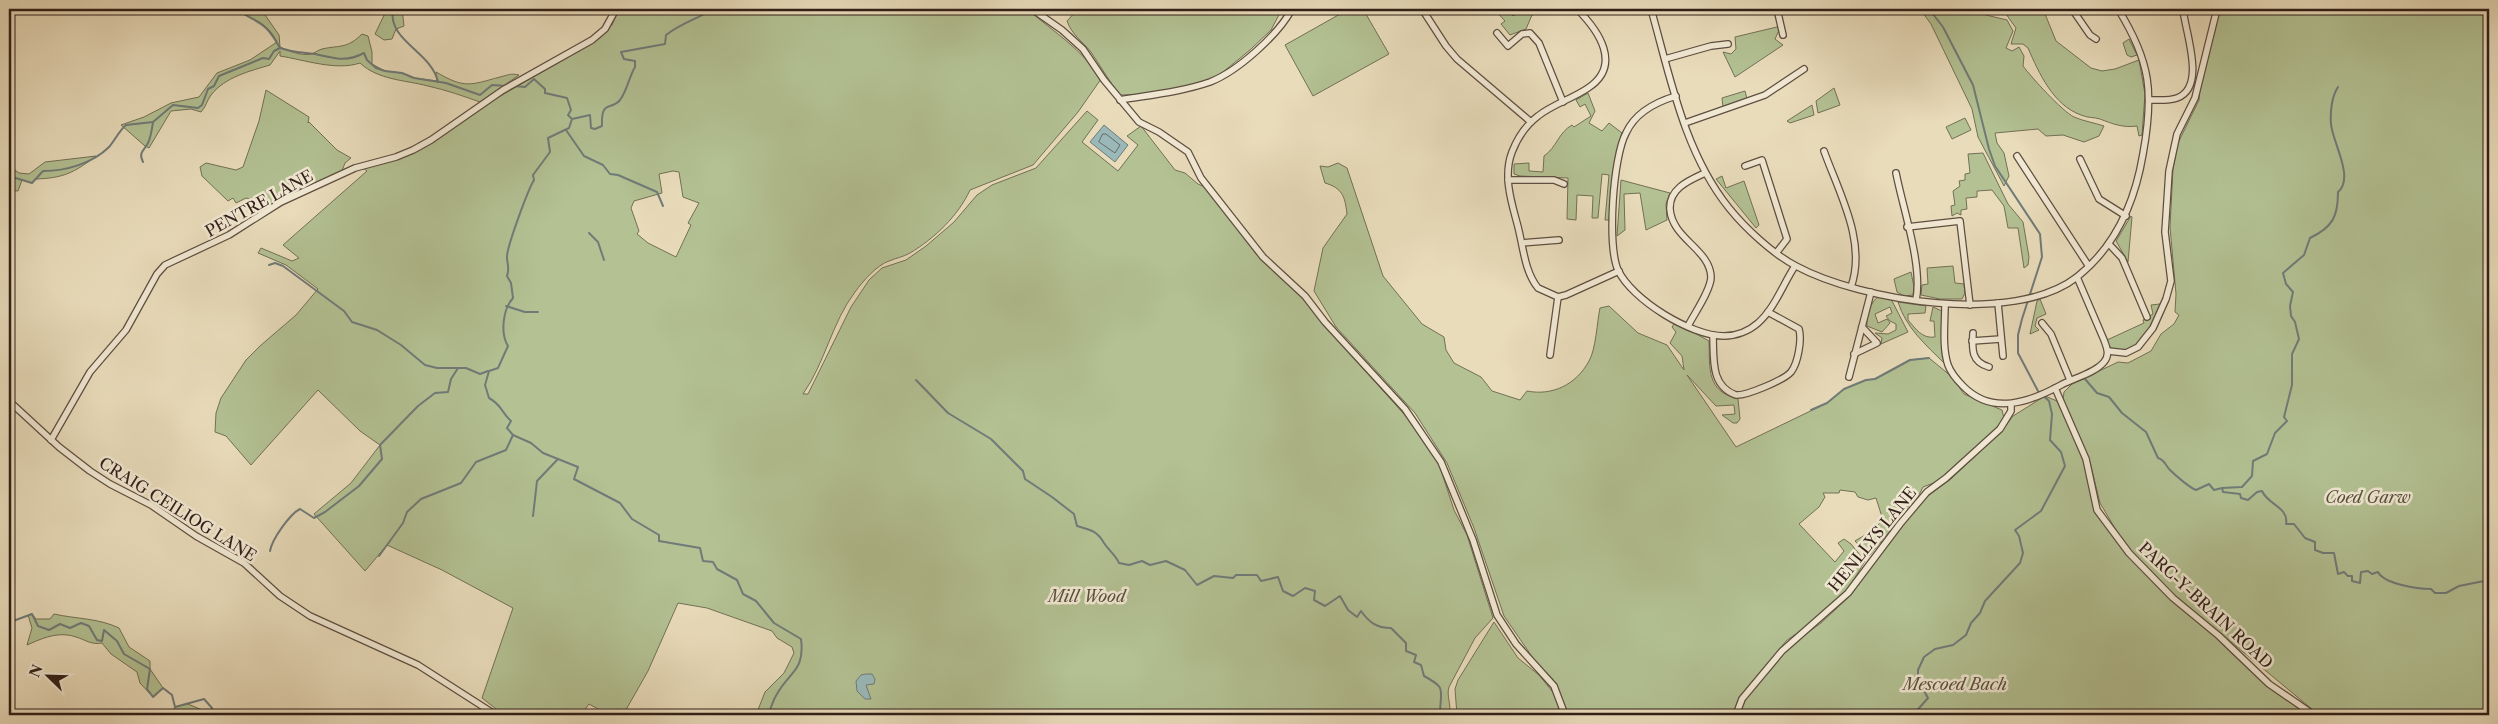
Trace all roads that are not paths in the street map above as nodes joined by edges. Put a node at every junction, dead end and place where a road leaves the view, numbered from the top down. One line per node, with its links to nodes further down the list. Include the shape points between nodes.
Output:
1 (616, 9): 68 (street, PENTRE LANE, via 605,29 592,40 503,90 431,140 396,157 355,168 281,202 229,235 165,265 126,330 90,372)
2 (1032, 9): 19 (street, via 1083,49)
3 (1292, 9): 19 (street, via 1280,28 1260,48 1212,81 1184,90)
4 (1422, 9): 22 (street, via 1457,59)
5 (1577, 9): 21 (street, via 1601,37 1604,65 1594,83)
6 (1651, 9): 16 (street)
7 (1777, 9): 13 (street)
8 (2072, 9): 14 (street)
9 (2118, 9): 20 (street, via 2142,56)
10 (2182, 9): 20 (street, via 2192,62 2190,87 2175,99)
11 (2217, 9): 58 (street, via 2195,98 2177,134 2169,171 2165,232 2171,281 2152,328 2138,348 2126,353)
12 (1497, 33): 21 (street, via 1508,46 1522,34 1530,33 1539,43)
13 (1782, 35)
14 (2096, 39)
15 (1728, 44): 16 (street)
16 (1665, 59): 18 (street)
17 (1804, 69): 23 (street, via 1765,95)
18 (1676, 96): 23 (street); 40 (street, via 1648,108 1626,132 1611,226 1612,249)
19 (1120, 100): 70 (street, via 1139,122 1188,152 1201,178 1263,257 1305,296 1418,426 1443,467 1473,540 1497,615 1516,644 1554,686)
20 (2150, 100): 32 (street, via 2142,161)
21 (1563, 102): 22 (street)
22 (1531, 122): 30 (street, via 1512,152)
23 (1684, 123): 28 (street)
24 (1824, 151): 42 (street, via 1852,229 1856,264)
25 (2016, 156): 38 (street)
26 (2080, 159): 32 (street, via 2099,199)
27 (1745, 166): 37 (street, via 1762,160 1787,239)
28 (1705, 173): 37 (street, via 1744,225); 52 (street, via 1682,184 1670,205 1674,227 1706,261 1711,275)
29 (1896, 173): 33 (street)
30 (1508, 180): 31 (street, via 1554,180); 35 (street)
31 (1564, 184)
32 (2126, 216): 36 (street)
33 (1907, 227): 45 (street, via 1918,282); 48 (street, via 1960,221)
34 (1559, 240): 35 (street)
35 (1522, 243): 44 (street, via 1534,283 1543,292)
36 (2109, 244): 38 (street); 50 (street, via 2122,258)
37 (1777, 252): 39 (street)
38 (2088, 265): 41 (street)
39 (1795, 266): 42 (street); 49 (street)
40 (1619, 271): 44 (street); 52 (street, via 1638,296)
41 (2077, 276): 46 (street, via 2034,296); 58 (street)
42 (1850, 287): 43 (street)
43 (1871, 292): 45 (street); 53 (street)
44 (1558, 297): 60 (street)
45 (1916, 300): 47 (street)
46 (1998, 303): 48 (street); 56 (street)
47 (1945, 304): 48 (street); 67 (street, via 1945,350 1952,374 1979,398 1999,405)
48 (1970, 305)
49 (1768, 312): 55 (street, via 1741,333); 55 (street, via 1799,329 1798,350 1791,372 1750,393 1736,395 1720,385 1715,373)
50 (2147, 317)
51 (2042, 323): 64 (street, via 2052,334)
52 (1688, 326): 55 (street)
53 (1862, 327): 59 (street); 59 (street, via 1877,343)
54 (1973, 333): 57 (street)
55 (1713, 335)
56 (2001, 339): 57 (street); 61 (street)
57 (1972, 341): 62 (street, via 1972,353 1977,361)
58 (2108, 351): 64 (street, via 2100,365)
59 (1854, 354): 63 (street)
60 (1550, 355)
61 (2003, 356)
62 (1989, 367)
63 (1849, 377)
64 (2070, 380): 65 (street)
65 (2055, 388): 67 (street); 72 (street, PARC-Y-BRAIN ROAD, via 2086,459 2098,510 2129,553 2173,598 2269,684)
66 (9, 402): 68 (street, CRAIG CEILIOG LANE)
67 (2012, 404): 71 (street, HENLLYS LANE, via 2000,429 1927,492 1848,593 1782,651 1742,700)
68 (51, 440): 69 (street, CRAIG CEILIOG LANE, via 110,484 151,505 244,563 280,596 310,616 418,665)
69 (496, 715)
70 (1565, 715)
71 (1736, 715)
72 (2314, 715)

